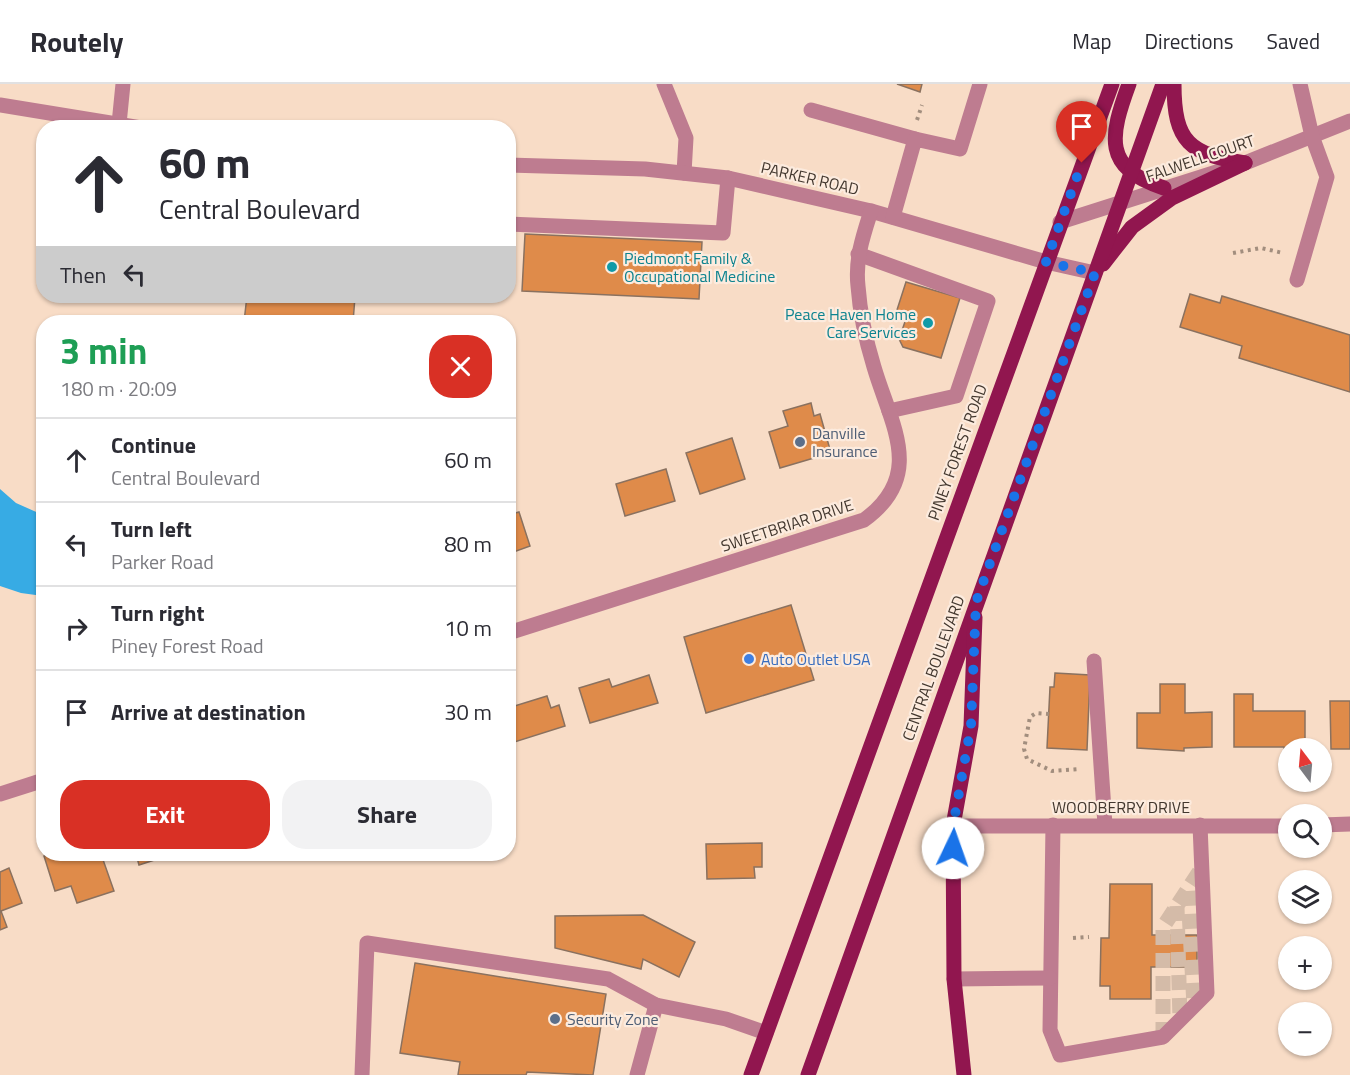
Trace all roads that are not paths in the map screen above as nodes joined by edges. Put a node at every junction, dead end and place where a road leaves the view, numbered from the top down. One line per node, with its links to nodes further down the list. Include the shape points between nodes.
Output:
1 (123, 84): 12 (street)
2 (663, 84): 19 (street, via 686,138)
3 (980, 84): 15 (street, via 960,148)
4 (1112, 84): 25 (main road, PINEY FOREST ROAD)
5 (1129, 84): 18 (main road, via 1119,112 1114,145 1118,158)
6 (1163, 84): 18 (main road)
7 (1174, 84): 16 (main road, via 1178,123 1189,144 1209,157)
8 (1300, 84): 14 (street)
9 (0, 105): 11 (street)
10 (812, 110): 15 (street)
11 (94, 120)
12 (119, 120)
13 (1350, 121): 14 (street, FALWELL COURT)
14 (1312, 136): 16 (street, FALWELL COURT); 30 (street, via 1327,177)
15 (915, 139): 24 (street)
16 (1245, 163): 21 (street, FALWELL COURT); 29 (main road, via 1172,198 1140,221)
17 (516, 165): 19 (street, PARKER ROAD)
18 (1131, 172): 21 (main road); 22 (main road)
19 (684, 173): 20 (street, PARKER ROAD)
20 (728, 178): 23 (street, PARKER ROAD); 26 (street, via 723,232)
21 (1164, 188): 22 (street, FALWELL COURT)
22 (1120, 205): 25 (street, FALWELL COURT); 29 (main road)
23 (871, 210): 24 (street, PARKER ROAD); 27 (street, SWEETBRIAR DRIVE)
24 (893, 217): 28 (street, PARKER ROAD)
25 (1060, 222): 28 (main road, PINEY FOREST ROAD)
26 (516, 224)
27 (858, 254): 31 (street, SWEETBRIAR DRIVE, via 863,324); 31 (street, via 988,301 956,396)
28 (1046, 262): 29 (street, PARKER ROAD); 47 (main road, PINEY FOREST ROAD)
29 (1095, 273): 32 (main road, CENTRAL BOULEVARD)
30 (1297, 280)
31 (889, 411): 33 (street, SWEETBRIAR DRIVE, via 900,444 899,473 891,493 864,520)
32 (976, 602): 42 (main road, via 971,726); 51 (main road, CENTRAL BOULEVARD)
33 (516, 630)
34 (1094, 661): 39 (street)
35 (36, 783): 36 (street)
36 (0, 794)
37 (1350, 824): 41 (street)
38 (1053, 825): 39 (street, WOODBERRY DRIVE); 42 (street, WOODBERRY DRIVE); 44 (street)
39 (1105, 825): 40 (street, WOODBERRY DRIVE)
40 (1200, 825): 43 (street, WOODBERRY DRIVE); 44 (street, via 1207,993 1163,1037 1060,1055 1050,1030)
41 (1332, 825)
42 (953, 826): 45 (main road)
43 (1278, 826)
44 (1050, 978): 45 (street)
45 (954, 979): 52 (main road)
46 (656, 1005): 47 (street, via 726,1019); 48 (street, via 608,979 367,943); 49 (street)
47 (766, 1033): 50 (main road)
48 (362, 1075)
49 (637, 1075)
50 (751, 1075)
51 (808, 1075)
52 (964, 1075)

